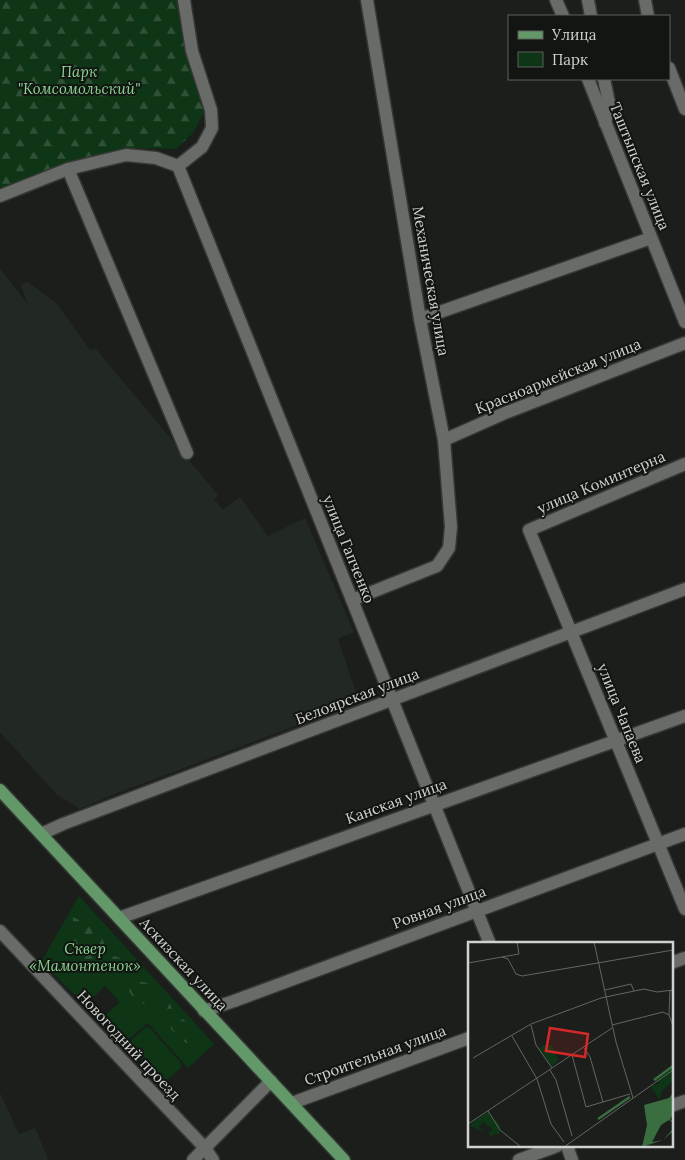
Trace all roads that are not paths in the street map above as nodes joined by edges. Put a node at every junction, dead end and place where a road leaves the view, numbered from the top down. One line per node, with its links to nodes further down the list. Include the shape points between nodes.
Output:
1 (184, 0): 14 (street, via 192,52 211,110 212,128 202,147)
2 (367, 0): 19 (street, Механическая улица)
3 (556, 0): 6 (street)
4 (588, 0): 7 (street)
5 (645, 0): 8 (street)
6 (563, 15)
7 (591, 15)
8 (648, 15)
9 (670, 70): 12 (street)
10 (588, 80): 13 (street, Таштыпская улица)
11 (604, 80): 13 (street, via 609,103)
12 (685, 108)
13 (605, 123): 17 (street, Таштыпская улица)
14 (178, 166): 15 (street, via 156,158 126,155); 26 (street, улица Гапченко)
15 (68, 169): 16 (street); 22 (street)
16 (0, 196)
17 (651, 238): 18 (street, Таштыпская улица); 19 (street)
18 (684, 314)
19 (420, 319): 21 (street, Механическая улица)
20 (685, 343): 21 (street, Красноармейская улица)
21 (444, 440): 26 (street, Механическая улица, via 451,528 449,548 437,566)
22 (187, 453)
23 (685, 464): 24 (street, улица Коминтерна)
24 (529, 530): 27 (street, улица Чапаева)
25 (685, 589): 27 (street, Белоярская улица)
26 (352, 600): 28 (street, улица Гапченко)
27 (571, 632): 28 (street, Белоярская улица); 30 (street, улица Чапаева)
28 (392, 700): 32 (street, улица Гапченко); 33 (street, Белоярская улица)
29 (685, 716): 30 (street, Канская улица)
30 (616, 740): 32 (street, Канская улица); 35 (street, улица Чапаева)
31 (0, 790): 33 (main road, Аскизская улица)
32 (434, 805): 37 (street, улица Гапченко); 38 (street, Канская улица)
33 (41, 834): 38 (main road, Аскизская улица)
34 (685, 834): 35 (street, Ровная улица)
35 (658, 844): 36 (street, улица Чапаева); 37 (street, Ровная улица)
36 (685, 909)
37 (477, 910): 40 (street, улица Гапченко); 43 (street, Ровная улица)
38 (119, 918): 43 (main road, Аскизская улица)
39 (0, 931): 49 (street, Новогодний проезд)
40 (489, 942)
41 (685, 958): 42 (street)
42 (672, 963)
43 (204, 1011): 45 (main road, Аскизская улица)
44 (468, 1038): 47 (street, Строительная улица)
45 (270, 1081): 47 (main road, Аскизская улица); 49 (street)
46 (685, 1101): 48 (street)
47 (292, 1103): 54 (main road, Аскизская улица)
48 (672, 1106)
49 (205, 1148): 52 (street); 53 (street, Новогодний проезд)
50 (552, 1148): 55 (street)
51 (568, 1148): 56 (street)
52 (193, 1160)
53 (213, 1160)
54 (344, 1160)
55 (519, 1160)
56 (572, 1160)

